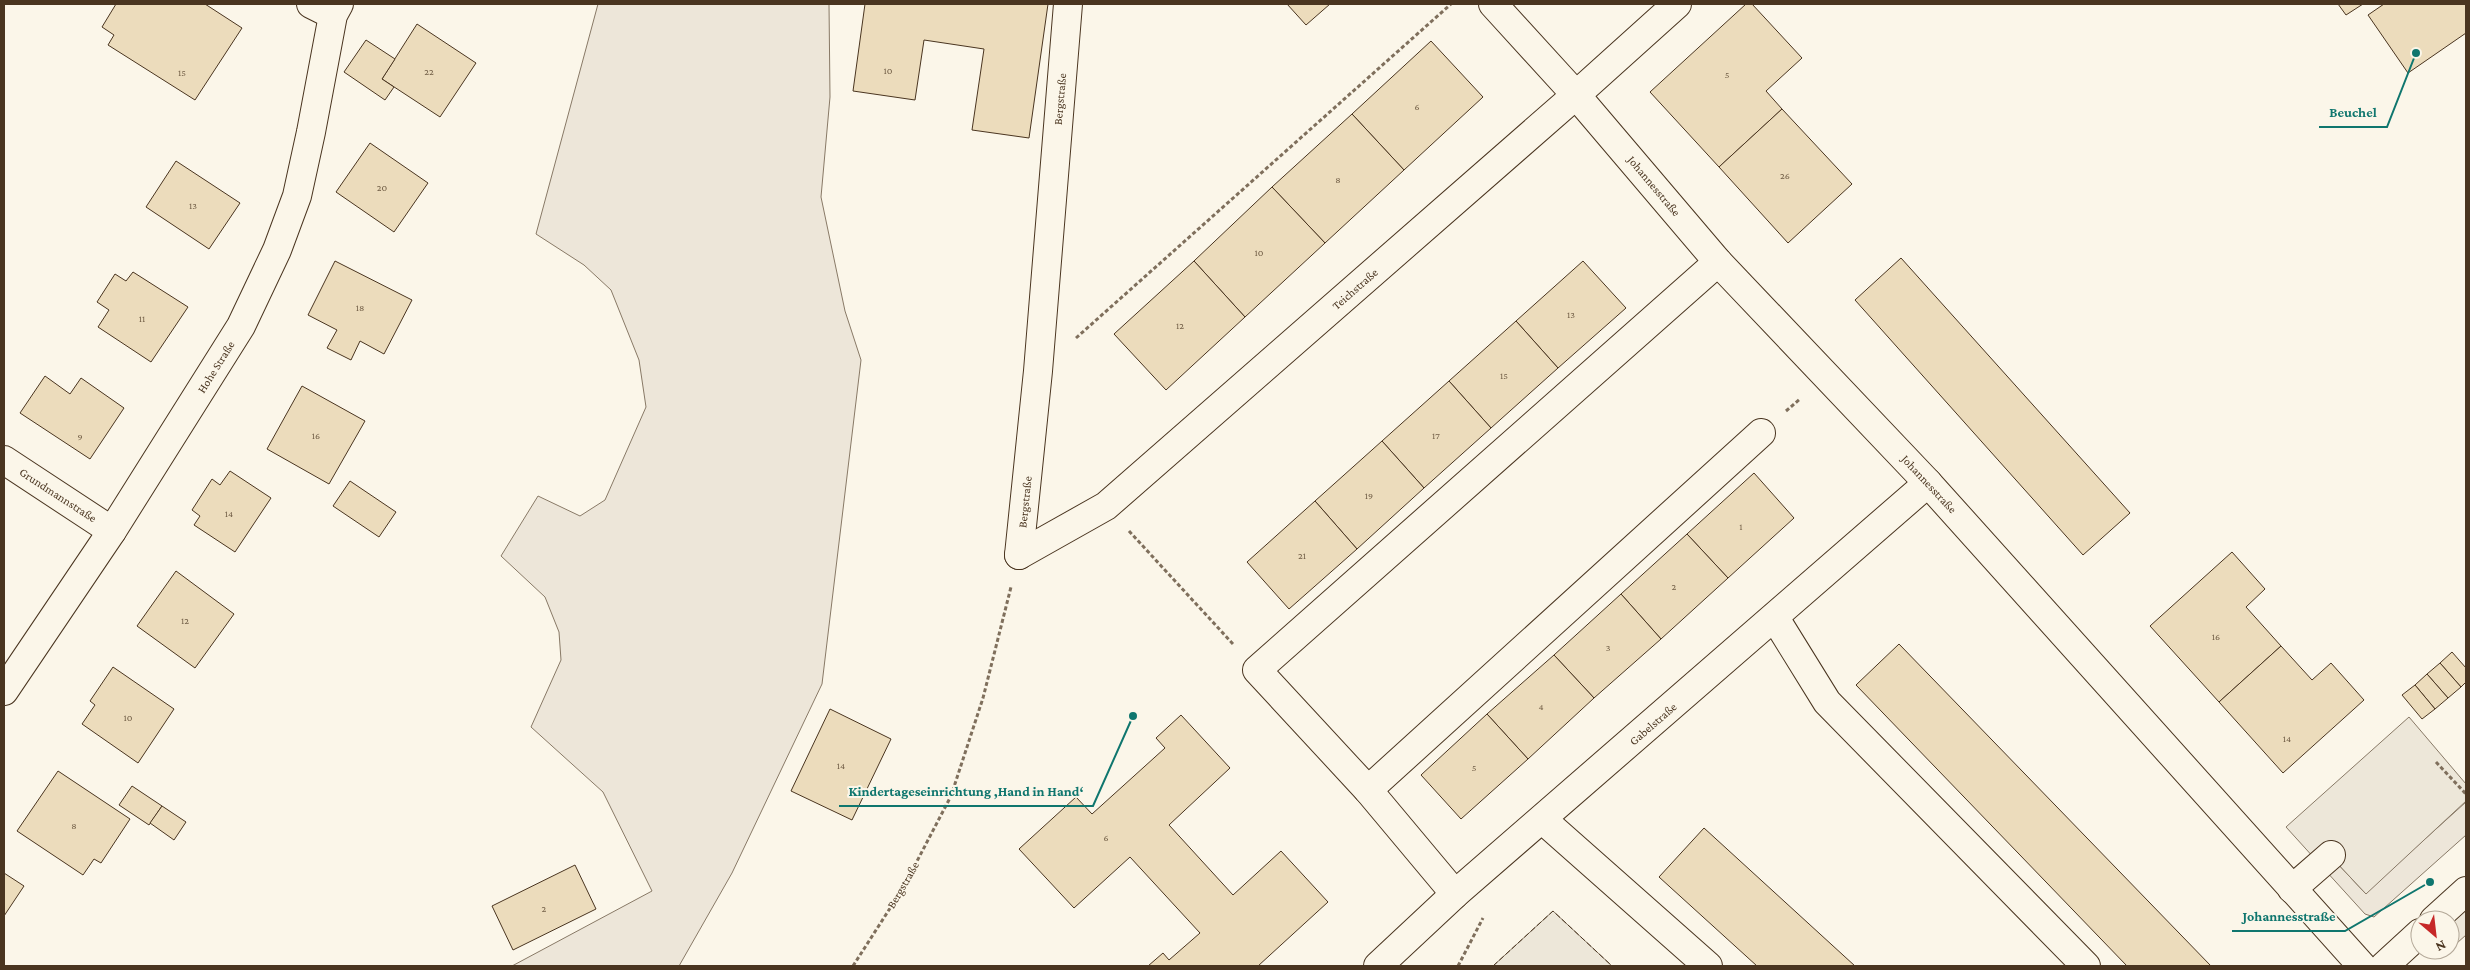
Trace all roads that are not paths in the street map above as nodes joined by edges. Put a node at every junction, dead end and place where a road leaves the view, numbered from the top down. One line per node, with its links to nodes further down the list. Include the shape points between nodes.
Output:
1 (1068, 4): 11 (street, Bergstraße, via 1038,371)
2 (1494, 4): 5 (street, Johannesstraße)
3 (1677, 4): 5 (street, Teichstraße)
4 (327, 7): 10 (street, Hohe Straße, via 311,132 296,196 276,250 241,326)
5 (1576, 94): 6 (street, Johannesstraße); 11 (street, Teichstraße, via 1106,506)
6 (1718, 262): 9 (street, Johannesstraße); 14 (street, via 1257,670)
7 (1761, 433): 14 (street)
8 (4, 460): 10 (street, Grundmannstraße)
9 (1928, 483): 12 (street, Gabelstraße); 17 (street, Johannesstraße)
10 (112, 531): 13 (street, Hohe Straße)
11 (1019, 555)
12 (1775, 618): 15 (street, Gabelstraße); 24 (street, via 1827,702)
13 (4, 691)
14 (1368, 790): 19 (street)
15 (1543, 820): 19 (street, Gabelstraße); 23 (street)
16 (2331, 855): 17 (street)
17 (2292, 889): 25 (street, Johannesstraße)
18 (2466, 891): 20 (street)
19 (1455, 894): 22 (street, Gabelstraße)
20 (2445, 910)
21 (2410, 942): 26 (street)
22 (1378, 966)
23 (1708, 966)
24 (2086, 966)
25 (2362, 966)
26 (2384, 966)

